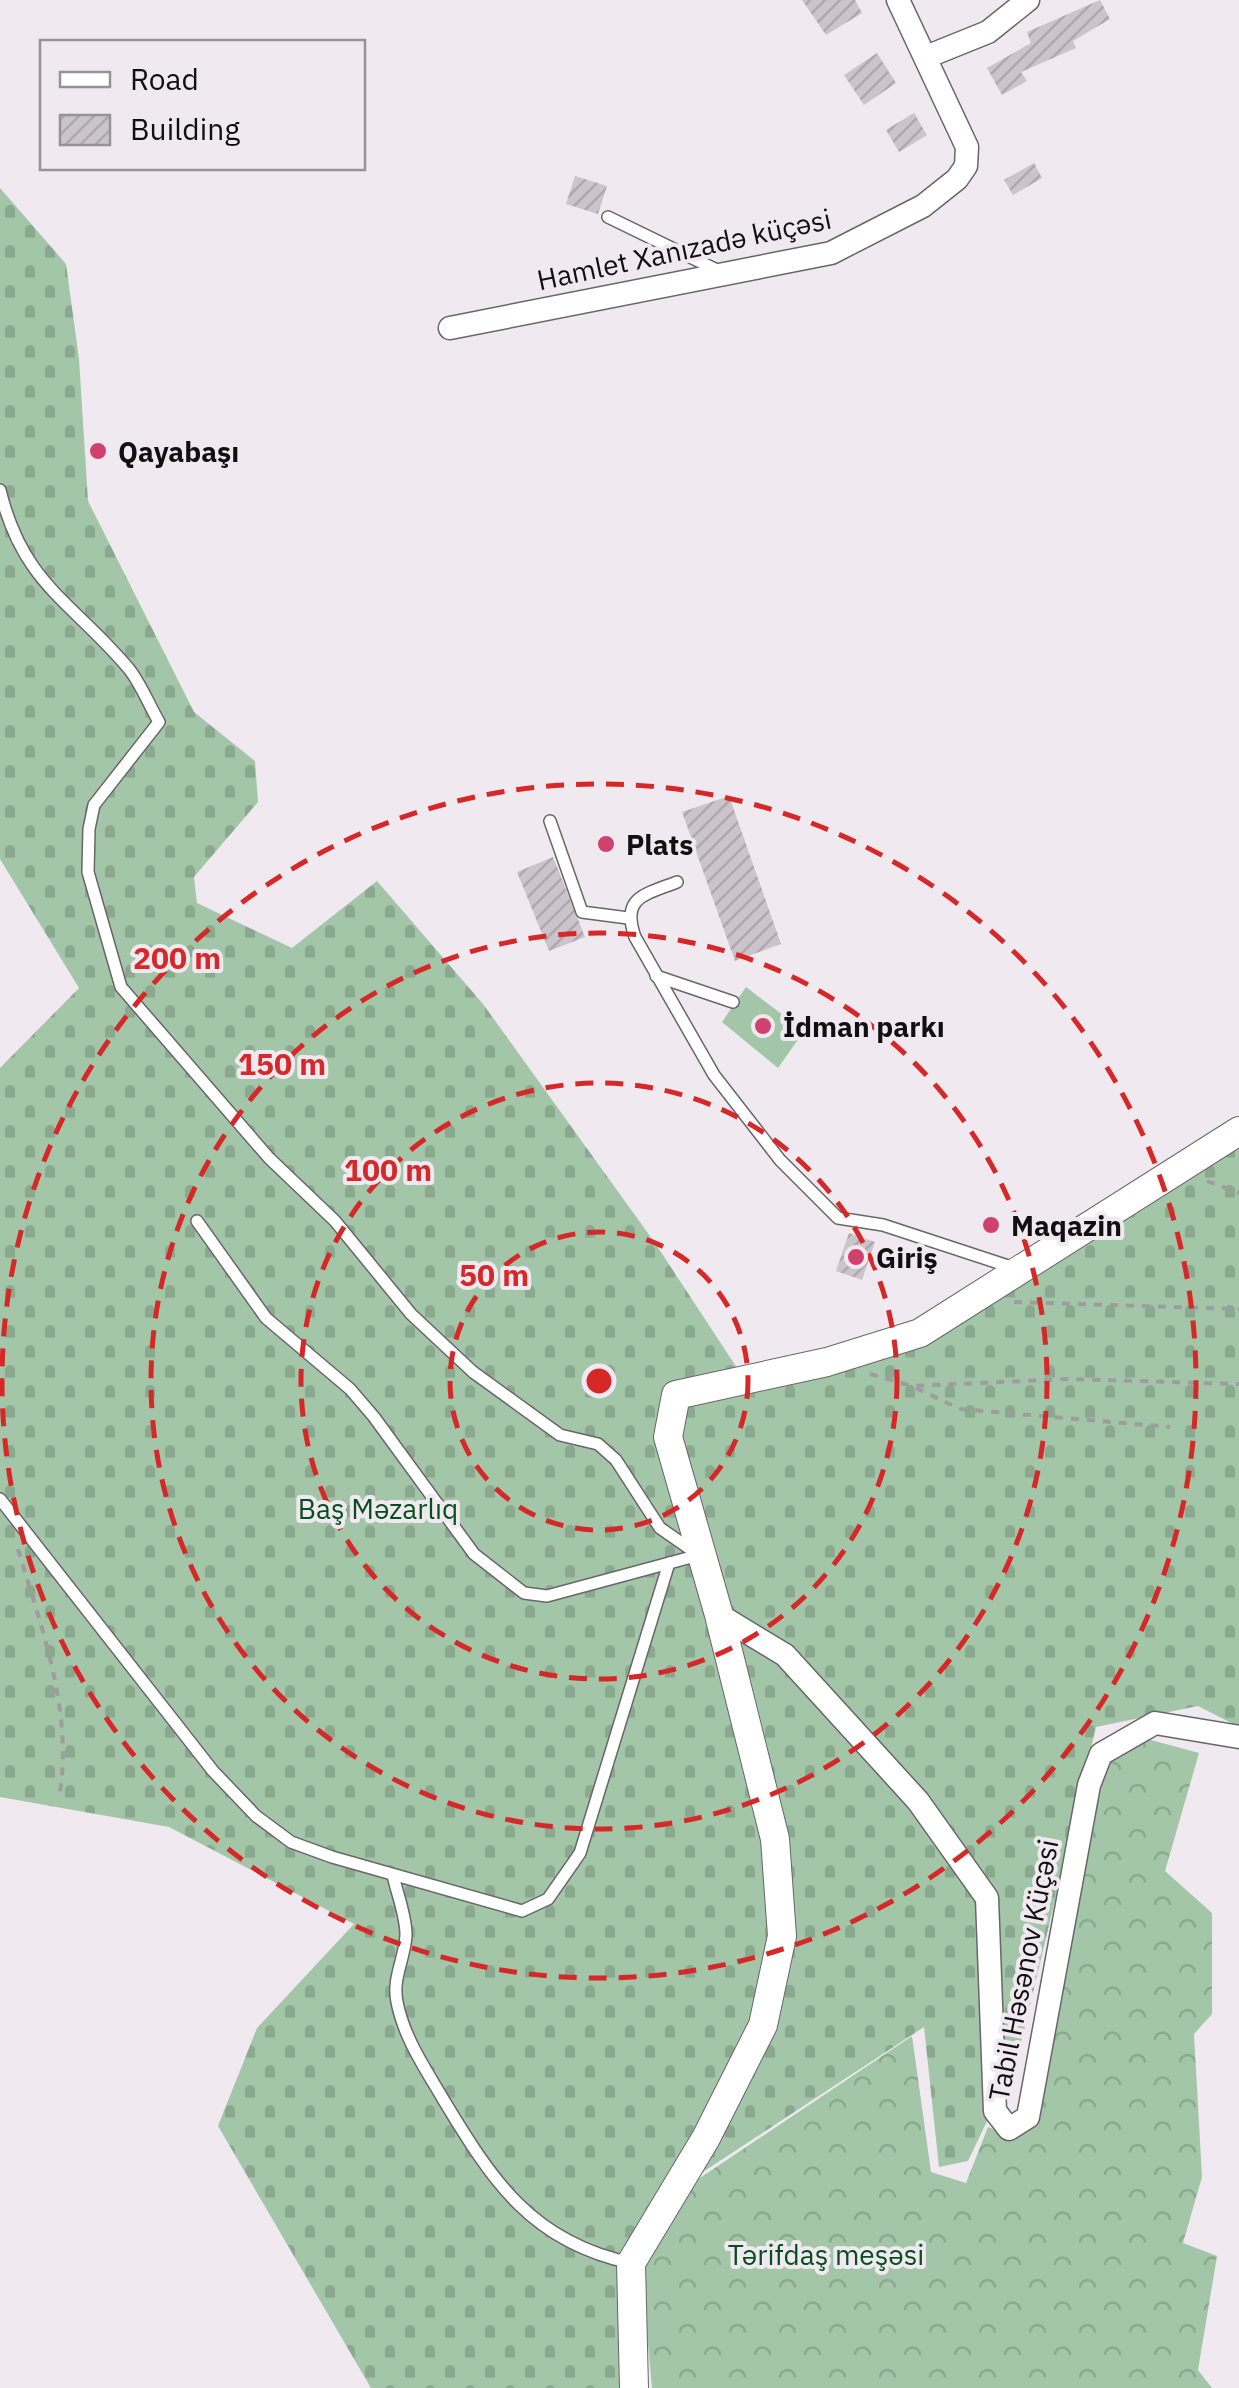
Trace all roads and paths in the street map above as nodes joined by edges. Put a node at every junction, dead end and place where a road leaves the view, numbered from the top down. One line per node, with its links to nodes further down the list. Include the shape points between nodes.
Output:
1 (898, 0): 3 (street, Hamlet Xanızadə küçəsi)
2 (1028, 0): 3 (street, via 988,32)
3 (926, 57): 5 (street, Hamlet Xanızadə küçəsi, via 967,147 957,179 924,206 831,253)
4 (608, 216): 5 (lane)
5 (729, 276): 6 (street, Hamlet Xanızadə küçəsi)
6 (450, 328)
7 (0, 490): 26 (lane, via 9,528 42,581 130,670 159,722 94,805 89,829 88,872 121,987 411,1314 473,1372 560,1435 598,1444 660,1528)
8 (550, 822): 10 (lane, via 582,912)
9 (677, 882): 10 (lane, via 641,896)
10 (628, 918): 11 (lane)
11 (656, 976): 12 (lane); 17 (lane, via 714,1075 780,1160 838,1218 884,1225)
12 (732, 1002)
13 (1239, 1131): 14 (street)
14 (1182, 1166): 15 (path); 17 (street)
15 (1239, 1193)
16 (197, 1221): 27 (lane, via 266,1318 350,1388 488,1570 524,1593 547,1596)
17 (1018, 1270): 18 (street)
18 (974, 1298): 19 (path); 20 (street, via 920,1333)
19 (1239, 1309)
20 (827, 1362): 22 (path); 26 (street, via 676,1394 668,1437)
21 (1239, 1384): 22 (path, via 1068,1379)
22 (912, 1386): 23 (path, via 960,1409)
23 (1170, 1427)
24 (0, 1499): 31 (lane, via 213,1771 256,1816 291,1842)
25 (17, 1544): 30 (path, via 56,1677 64,1766)
26 (699, 1555): 27 (lane); 28 (street)
27 (669, 1563): 31 (lane, via 586,1838 548,1898 522,1910)
28 (720, 1615): 29 (street, Tabil Həsənov Küçəsi, via 785,1654 918,1801 988,1898 995,2111 1009,2129 1028,2117 1089,1784 1101,1754 1155,1723); 32 (street, via 775,1839 782,1936 763,2025 706,2138)
29 (1239, 1736)
30 (59, 1798)
31 (393, 1875): 32 (lane, via 406,1937 397,2001 413,2049 459,2126 496,2186 536,2221 593,2255)
32 (630, 2263): 33 (street)
33 (634, 2388)

